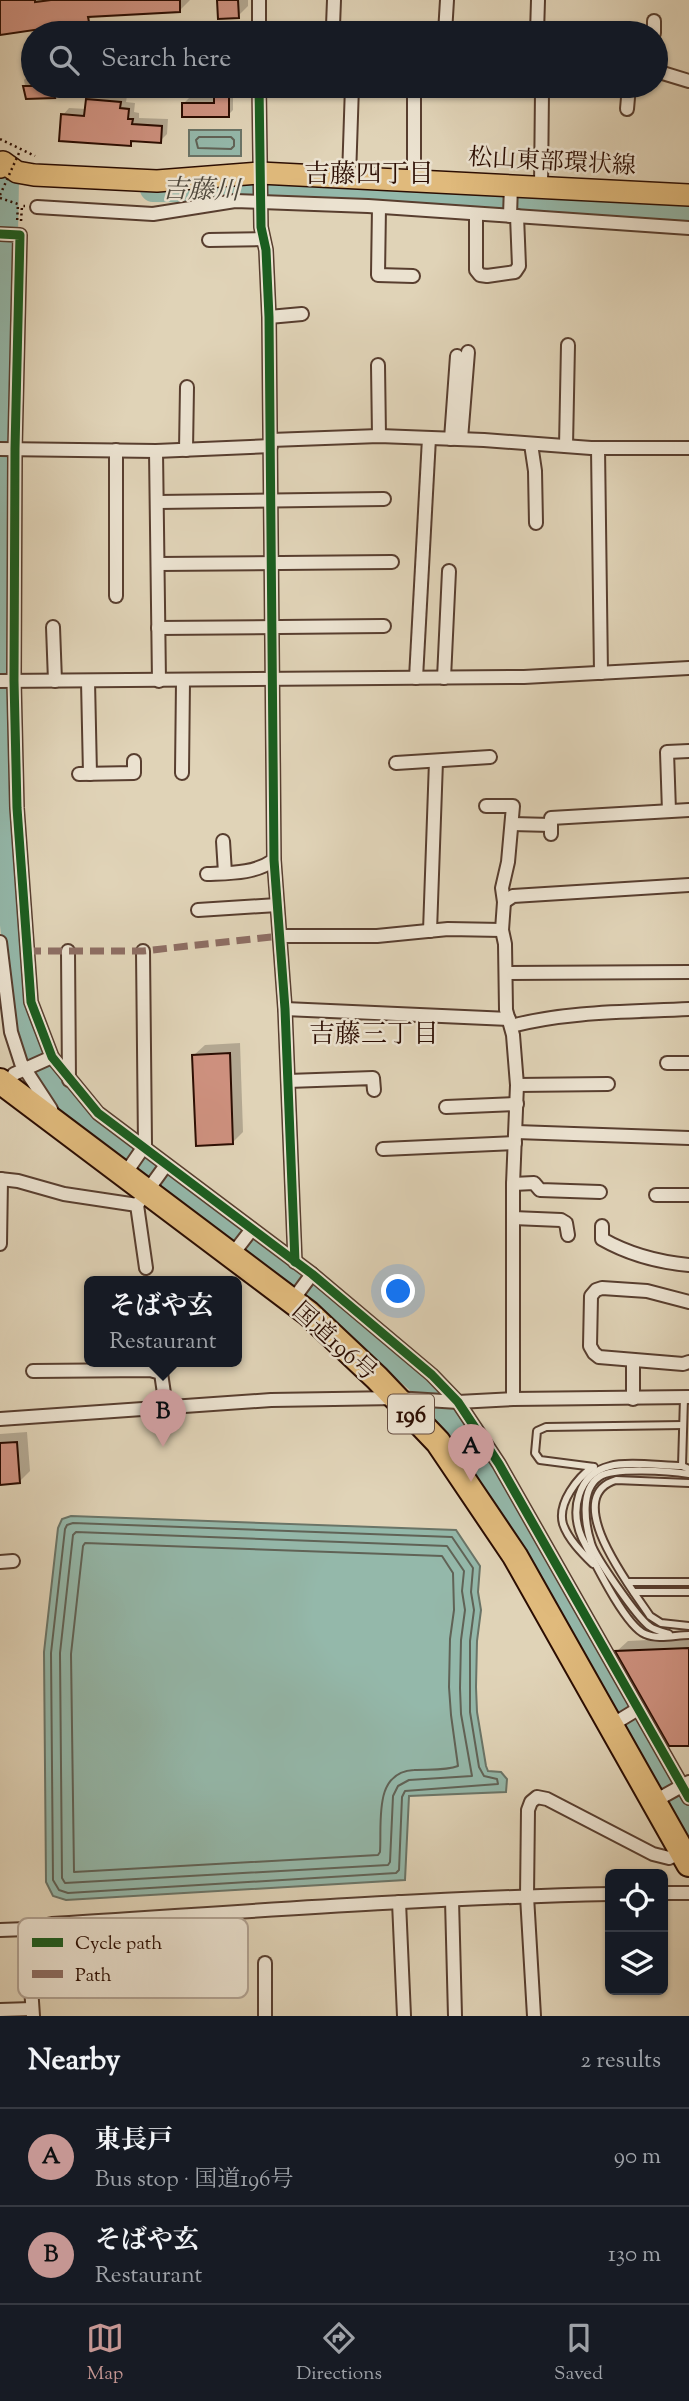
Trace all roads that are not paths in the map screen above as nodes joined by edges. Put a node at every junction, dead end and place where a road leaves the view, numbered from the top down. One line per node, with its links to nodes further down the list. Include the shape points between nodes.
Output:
1 (259, 0): 5 (street)
2 (334, 0): 6 (street)
3 (447, 0): 7 (street)
4 (538, 0): 8 (street)
5 (258, 21)
6 (333, 21)
7 (446, 21)
8 (537, 21)
9 (668, 75): 10 (street)
10 (689, 81)
11 (259, 98): 18 (street)
12 (352, 98): 19 (street)
13 (414, 98): 20 (street)
14 (541, 98): 21 (street)
15 (628, 98): 16 (street)
16 (627, 109)
17 (6, 159): 18 (main road, 松山東部環状線, via 18,172 34,175 157,181)
18 (260, 176): 19 (main road, 松山東部環状線); 24 (street)
19 (349, 177): 20 (main road, 松山東部環状線)
20 (414, 180): 22 (main road, 松山東部環状線)
21 (541, 187): 22 (main road, 松山東部環状線); 23 (main road, 松山東部環状線)
22 (510, 188): 28 (street)
23 (689, 195)
24 (260, 199): 25 (street, via 153,214); 26 (street); 31 (street)
25 (37, 207)
26 (379, 207): 27 (street); 33 (street, via 377,275)
27 (476, 214): 28 (street); 28 (street, via 476,270 487,276 515,272 519,266)
28 (512, 214): 29 (street)
29 (689, 228)
30 (0, 234): 48 (street, via 19,229)
31 (263, 239): 32 (street); 35 (street)
32 (209, 240)
33 (414, 276)
34 (302, 314): 35 (street)
35 (269, 317): 43 (street)
36 (568, 345): 45 (street)
37 (462, 354): 42 (street)
38 (378, 365): 40 (street)
39 (187, 387): 50 (street)
40 (379, 436): 41 (street); 43 (street)
41 (429, 438): 42 (street); 69 (street)
42 (456, 439): 44 (street)
43 (271, 443): 50 (street); 53 (street)
44 (531, 444): 45 (street); 57 (street)
45 (566, 446): 46 (street)
46 (598, 448): 47 (street); 68 (street)
47 (689, 448)
48 (9, 449): 49 (street); 73 (street)
49 (116, 450): 51 (street); 56 (street)
50 (186, 450): 51 (street)
51 (156, 451): 54 (street)
52 (384, 499): 53 (street)
53 (272, 501): 54 (street); 59 (street)
54 (157, 502): 60 (street)
55 (102, 514): 56 (street)
56 (116, 514): 62 (street)
57 (536, 523)
58 (392, 562): 59 (street)
59 (272, 563): 60 (street); 66 (street)
60 (158, 564): 65 (street)
61 (449, 571): 70 (street)
62 (116, 596)
63 (384, 626): 66 (street)
64 (53, 627): 74 (street)
65 (158, 628): 66 (street); 76 (street)
66 (273, 628): 71 (street)
67 (689, 668): 68 (street)
68 (601, 673): 70 (street)
69 (416, 678): 70 (street); 71 (street)
70 (444, 678)
71 (274, 680): 77 (street); 89 (street)
72 (0, 681): 73 (street)
73 (14, 681): 74 (street); 107 (street, via 17,808 31,1002)
74 (55, 681): 75 (street)
75 (88, 681): 76 (street); 80 (street, via 85,774 134,773)
76 (159, 681): 77 (street)
77 (183, 681): 83 (street)
78 (689, 751): 86 (street, via 667,752)
79 (490, 757): 81 (street)
80 (134, 761)
81 (436, 761): 82 (street); 97 (street)
82 (396, 763)
83 (182, 773)
84 (486, 806): 87 (street, via 513,806)
85 (689, 810): 86 (street)
86 (669, 811): 87 (street, via 551,818 551,830)
87 (512, 824): 93 (street)
88 (223, 841): 90 (street)
89 (274, 860): 90 (street, via 263,868); 94 (street)
90 (225, 873): 91 (street)
91 (207, 874)
92 (689, 886): 93 (street, via 513,896)
93 (504, 902): 96 (street)
94 (277, 905): 95 (street); 98 (street)
95 (198, 911)
96 (502, 930): 97 (street); 103 (street)
97 (430, 931): 98 (street)
98 (280, 936): 104 (street)
99 (0, 942): 110 (street)
100 (68, 951): 111 (street)
101 (143, 951): 121 (street)
102 (689, 972): 103 (street)
103 (506, 973): 106 (street)
104 (285, 1009): 106 (street); 112 (street)
105 (689, 1009): 106 (street)
106 (510, 1022): 114 (street)
107 (52, 1057): 110 (street); 111 (street)
108 (667, 1063): 109 (street)
109 (689, 1063)
110 (16, 1072): 123 (highway, 国道196号 / 196, via 65,1128)
111 (69, 1080): 121 (street, via 98,1113)
112 (288, 1081): 115 (street, via 373,1078); 136 (street)
113 (608, 1084): 114 (street)
114 (517, 1085): 116 (street)
115 (374, 1090)
116 (517, 1104): 117 (street); 118 (street)
117 (446, 1107)
118 (515, 1137): 119 (street); 120 (street); 125 (street)
119 (689, 1138)
120 (383, 1149)
121 (143, 1150): 122 (street); 123 (street)
122 (165, 1167): 126 (street); 132 (street)
123 (128, 1169): 126 (highway, 国道196号 / 196)
124 (0, 1180): 126 (street, via 64,1194); 134 (street)
125 (513, 1184): 127 (street, via 534,1183 540,1190); 130 (street)
126 (146, 1192): 135 (highway, 国道196号 / 196); 138 (street)
127 (600, 1192)
128 (656, 1195): 129 (street)
129 (689, 1195)
130 (513, 1218): 133 (street, via 561,1220); 147 (street)
131 (602, 1226): 137 (street, via 602,1239 625,1253)
132 (251, 1231): 135 (street); 136 (street)
133 (568, 1235)
134 (0, 1244)
135 (236, 1250): 140 (highway, 国道196号 / 196)
136 (295, 1262): 139 (street)
137 (689, 1265)
138 (146, 1268)
139 (310, 1275): 140 (street); 149 (street, via 432,1375)
140 (296, 1295): 146 (highway, 国道196号 / 196, via 308,1313)
141 (689, 1302): 142 (street, via 647,1291 596,1290 591,1296 590,1346 599,1357)
142 (633, 1360): 143 (street); 148 (street)
143 (689, 1362)
144 (33, 1371): 150 (street, via 150,1370 161,1373)
145 (687, 1397): 148 (street); 152 (lane)
146 (396, 1398): 149 (street); 150 (street); 166 (highway, 国道196号 / 196, via 438,1442 514,1556)
147 (513, 1399): 148 (street); 149 (street)
148 (633, 1399)
149 (458, 1402): 165 (street, via 499,1464)
150 (166, 1407): 151 (street)
151 (0, 1419)
152 (683, 1426): 154 (lane, via 546,1427 537,1432 535,1453 540,1460); 155 (lane)
153 (612, 1465): 154 (lane); 155 (lane); 157 (lane, via 595,1471 578,1495 578,1529)
154 (594, 1466): 157 (lane, via 582,1474 567,1498 563,1523)
155 (687, 1469): 163 (lane, via 614,1472 600,1476 586,1497 591,1545 636,1614 651,1628)
156 (689, 1483): 158 (lane, via 616,1480 605,1483 598,1493 597,1524 604,1546)
157 (599, 1571): 163 (lane, via 643,1633)
158 (628, 1582): 159 (lane); 160 (lane)
159 (689, 1582)
160 (634, 1592): 161 (lane); 162 (lane, via 650,1616 662,1623)
161 (689, 1592)
162 (689, 1626)
163 (670, 1635): 164 (lane)
164 (689, 1635)
165 (636, 1710): 166 (street); 167 (street)
166 (615, 1723): 169 (highway, 国道196号 / 196)
167 (683, 1785): 168 (street); 169 (street)
168 (689, 1798)
169 (658, 1800): 170 (highway, 国道196号 / 196)
170 (687, 1854): 174 (street, via 668,1858 653,1854 537,1797 528,1810)
171 (668, 1893): 172 (street)
172 (689, 1893)
173 (605, 1894): 174 (street)
174 (527, 1896): 175 (street); 186 (street)
175 (452, 1900): 176 (street); 185 (street)
176 (399, 1902): 177 (street); 184 (street)
177 (145, 1918)
178 (18, 1929): 179 (street)
179 (0, 1930)
180 (265, 1963): 183 (street)
181 (0, 2010): 182 (street)
182 (33, 2012)
183 (265, 2016)
184 (404, 2016)
185 (455, 2016)
186 (534, 2016)

